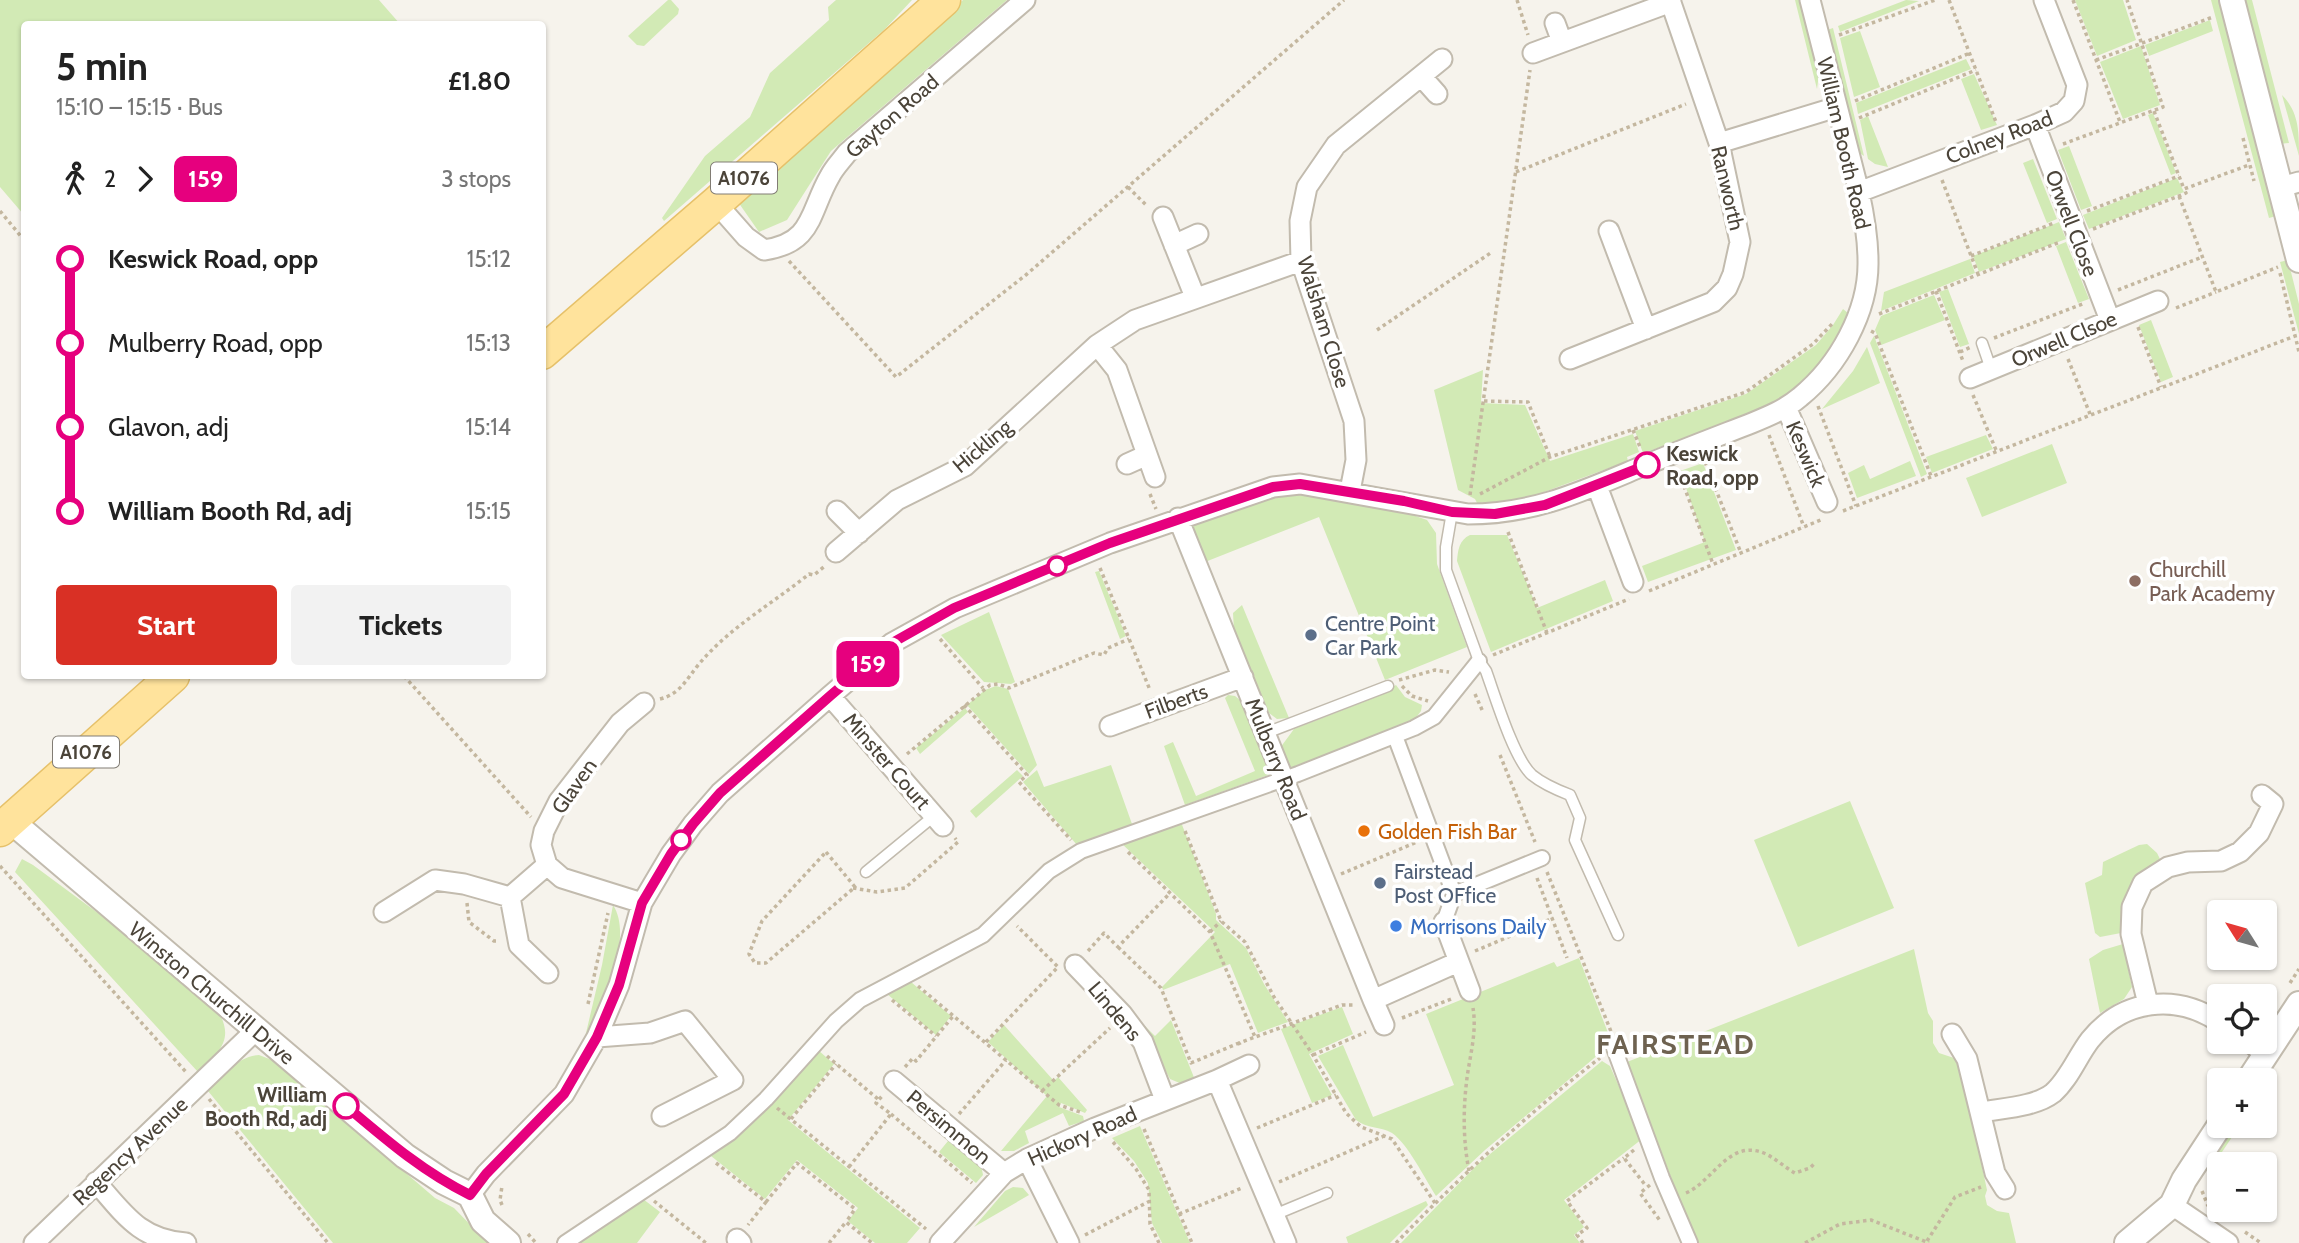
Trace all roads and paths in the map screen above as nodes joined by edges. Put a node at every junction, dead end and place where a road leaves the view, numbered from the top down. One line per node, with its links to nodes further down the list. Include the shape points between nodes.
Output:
1 (944, 0): 44 (main road, A1076)
2 (1025, 0): 52 (street, Gayton Road, via 847,153 830,175 802,233)
3 (1344, 0): 40 (path)
4 (1517, 0): 19 (path)
5 (1810, 0): 27 (street, William Booth Road)
6 (1935, 0): 13 (path)
7 (1949, 0): 20 (path)
8 (2044, 0): 31 (street, Colney Road, via 2077,85 2074,101 2064,112)
9 (2073, 0): 22 (path)
10 (2127, 0): 18 (path)
11 (2232, 0): 39 (street)
12 (1671, 1): 17 (street, Ranworth); 26 (street, Ranworth)
13 (1923, 2): 16 (path)
14 (2213, 17): 18 (path)
15 (1555, 23): 17 (street)
16 (1837, 36)
17 (1562, 42): 19 (street, Ranworth)
18 (2142, 43): 22 (path); 28 (path, via 2162,107)
19 (1533, 53): 37 (path)
20 (1970, 53): 23 (path); 27 (path)
21 (1442, 59): 24 (street, Walsham Close)
22 (2096, 60): 30 (path)
23 (1976, 70): 29 (path); 32 (path)
24 (1421, 76): 25 (street); 55 (street, Walsham Close, via 1336,145 1307,187 1300,221)
25 (1437, 94)
26 (1703, 97): 33 (street, Ranworth); 37 (path)
27 (1845, 104): 33 (street); 42 (street, William Booth Road)
28 (2154, 111): 30 (path); 38 (path)
29 (1857, 118)
30 (2120, 122): 34 (path)
31 (2035, 125): 32 (street, Colney Road); 34 (street, Orwell Close)
32 (2001, 136): 35 (street, Colney Road)
33 (1719, 143): 66 (street, Ranworth, via 1740,242 1733,274 1713,302)
34 (2045, 152): 47 (street, Orwell Close)
35 (1934, 162): 42 (street, Colney Road); 54 (path)
36 (2249, 165): 41 (path)
37 (1516, 173): 77 (path)
38 (2179, 176): 41 (path); 47 (path)
39 (2290, 184): 56 (street)
40 (1128, 187): 46 (path, via 1154,214); 52 (path, via 1027,274 895,377 789,260)
41 (2184, 189): 43 (path, via 2186,193)
42 (1859, 192): 79 (street, William Booth Road, via 1868,263 1860,309 1847,339 1816,381)
43 (2179, 196): 47 (path); 59 (path)
44 (716, 203): 52 (street, via 764,250); 72 (main road, A1076)
45 (0, 211): 50 (path)
46 (1163, 217): 51 (street)
47 (2073, 226): 54 (path); 57 (path); 65 (street, Orwell Close)
48 (1609, 231): 66 (street)
49 (1198, 234): 51 (street)
50 (21, 236)
51 (1174, 245): 60 (street)
52 (784, 247)
53 (1492, 252): 67 (path)
54 (1971, 256): 57 (path)
55 (1301, 261): 60 (street, Hickling); 90 (street, Walsham Close, via 1354,421 1356,460)
56 (2289, 263): 59 (path)
57 (1978, 274): 58 (path)
58 (1936, 291): 63 (path); 75 (path)
59 (2216, 292): 61 (path, via 2163,313)
60 (1195, 297): 71 (street, Hickling, via 1135,320)
61 (2158, 301): 62 (street, Orwell Clsoe)
62 (2132, 311): 65 (street, Orwell Clsoe); 76 (path)
63 (1878, 315)
64 (1836, 316): 84 (path, via 1813,344 1746,392)
65 (2110, 320): 69 (street, Orwell Clsoe)
66 (1646, 329): 73 (street, Ranworth)
67 (1377, 330)
68 (2295, 336): 76 (path)
69 (2061, 340): 74 (street, Orwell Clsoe); 80 (path)
70 (1982, 343): 74 (lane)
71 (1097, 345): 83 (street, via 1117,370); 98 (street, Hickling, via 965,466 897,500)
72 (546, 350)
73 (1570, 359)
74 (1992, 369): 75 (street, Orwell Clsoe)
75 (1970, 378): 82 (path)
76 (2161, 387): 80 (path)
77 (1484, 401): 84 (path, via 1528,402); 84 (path, via 1470,497)
78 (1817, 405): 92 (path)
79 (1786, 407): 89 (street, William Booth Road); 91 (street, Keswick)
80 (2090, 414): 82 (path)
81 (1769, 435): 96 (path)
82 (1996, 450): 92 (path)
83 (1147, 455): 86 (street); 88 (street)
84 (1550, 457)
85 (1705, 460): 100 (path)
86 (1127, 464)
87 (1678, 471): 101 (path)
88 (1155, 477): 95 (path, via 1148,486)
89 (1597, 485): 94 (street, William Booth Road, via 1524,510); 103 (street)
90 (1349, 491): 94 (street, William Booth Road); 95 (street, William Booth Road, via 1286,484)
91 (1826, 502)
92 (1856, 506): 96 (path)
93 (837, 511): 98 (street)
94 (1452, 512): 107 (lane, via 1446,570)
95 (1170, 522): 109 (street, Mulberry Road); 114 (street, William Booth Road, via 954,608 892,643)
96 (1804, 527): 100 (path)
97 (1508, 532): 104 (path)
98 (859, 533): 99 (street, Hickling)
99 (836, 552): 115 (path, via 814,575 809,574 730,634 674,695)
100 (1741, 553): 101 (path)
101 (1713, 564): 104 (path)
102 (1100, 568): 106 (path)
103 (1633, 582)
104 (1547, 633): 107 (path)
105 (936, 635): 113 (path)
106 (1129, 639): 113 (path, via 1108,648 1104,655 1094,653 1009,688 998,684); 118 (path)
107 (1484, 659): 108 (street); 149 (lane, via 1520,758 1530,773 1570,795 1580,818 1575,840)
108 (1468, 674): 116 (street); 116 (path, via 1435,670 1398,680 1412,696)
109 (1242, 677): 118 (street, Filberts); 120 (street, Mulberry Road)
110 (170, 679): 127 (main road, A1076)
111 (407, 679): 128 (path)
112 (1388, 686): 120 (lane)
113 (983, 688): 117 (path)
114 (830, 696): 122 (street, Minster Court); 142 (street, William Booth Road, via 720,793 671,854)
115 (644, 703): 128 (street, Glaven, via 620,723 559,801)
116 (1448, 703): 121 (street, via 1434,717)
117 (964, 705): 122 (path); 131 (path, via 1027,775 1019,782)
118 (1157, 708): 119 (street, Filberts)
119 (1110, 726)
120 (1266, 733): 123 (street, Mulberry Road)
121 (1395, 736): 123 (street); 129 (street)
122 (892, 767): 126 (street, Minster Court)
123 (1284, 777): 125 (street); 136 (street, Mulberry Road)
124 (2273, 803): 160 (street, via 2259,833 2240,852 2221,861 2168,867 2143,883 2132,907 2131,934)
125 (1179, 816): 130 (street); 146 (path)
126 (939, 821): 135 (lane); 138 (path, via 958,842 905,888 877,892)
127 (5, 826): 167 (street, Winston Churchill Drive)
128 (544, 831): 133 (street, Glaven, via 541,845)
129 (1432, 835): 136 (path); 140 (street)
130 (1115, 840): 131 (street); 139 (path)
131 (1081, 851): 144 (street, via 1049,871)
132 (1537, 861): 140 (street); 145 (path)
133 (547, 865): 141 (street); 142 (street, via 562,878)
134 (0, 866): 182 (path)
135 (866, 872)
136 (1325, 880): 159 (street, Mulberry Road)
137 (464, 884): 141 (street); 143 (street, via 435,880); 150 (path, via 469,922 494,941)
138 (853, 888): 138 (path, via 826,852 762,921 749,954 755,962 766,963)
139 (1170, 893): 148 (path); 151 (path)
140 (1454, 894): 147 (street)
141 (510, 897): 150 (street)
142 (642, 903): 170 (street, William Booth Road, via 619,985)
143 (384, 912)
144 (1006, 915): 154 (path); 156 (street, via 974,941)
145 (1553, 918): 152 (path); 153 (path)
146 (1221, 921): 148 (path); 164 (path, via 1245,942)
147 (1444, 922): 153 (street)
148 (1210, 932): 171 (path)
149 (1618, 935)
150 (518, 940): 155 (street)
151 (1118, 947): 154 (path, via 1104,933); 173 (path, via 1161,988 1191,1063)
152 (1567, 958)
153 (1458, 960): 158 (street); 159 (street)
154 (1066, 966): 163 (street, Lindens); 172 (path)
155 (548, 973)
156 (906, 976): 157 (street); 172 (path)
157 (878, 989): 169 (path); 174 (street, via 836,1021)
158 (1470, 991): 165 (path); 203 (path, via 1475,1024 1464,1111)
159 (1374, 1003): 164 (path, via 1342,1004); 165 (street, Mulberry Road)
160 (2147, 1004): 162 (street, via 2183,1005); 189 (street, via 2106,1024 2053,1093 2037,1101)
161 (2299, 1004): 166 (street)
162 (2207, 1015)
163 (1124, 1016): 183 (path); 187 (street, Lindens, via 1143,1042)
164 (1291, 1023): 171 (path); 176 (path)
165 (1384, 1025): 176 (path)
166 (2277, 1027)
167 (256, 1030): 182 (street, Regency Avenue); 212 (street, Winston Churchill Drive, via 405,1156)
168 (1952, 1034): 189 (street, via 1967,1059)
169 (936, 1036)
170 (597, 1037): 191 (street, via 650,1033 685,1021 733,1080); 212 (street, William Booth Road, via 564,1094)
171 (1255, 1037): 173 (path)
172 (986, 1042): 177 (path)
173 (1240, 1043): 179 (path)
174 (814, 1045): 178 (path); 185 (street)
175 (1614, 1048): 198 (street); 203 (path)
176 (1313, 1055): 184 (path)
177 (1006, 1060): 183 (path); 193 (path)
178 (836, 1064): 186 (path); 192 (path)
179 (1249, 1065): 180 (street, Hickory Road)
180 (1217, 1080): 187 (street, Hickory Road); 195 (street)
181 (894, 1081): 193 (street, Persimmon)
182 (199, 1086): 206 (street, Regency Avenue); 227 (path)
183 (1042, 1091): 194 (path, via 1059,1105 1087,1115)
184 (1336, 1095): 195 (path); 196 (path, via 1361,1128)
185 (766, 1099): 192 (path); 199 (street)
186 (879, 1100)
187 (1165, 1100): 188 (street, Hickory Road)
188 (1137, 1111): 194 (street, Hickory Road); 218 (path)
189 (1981, 1112): 205 (street)
190 (891, 1114): 210 (path)
191 (662, 1116)
192 (791, 1119): 223 (path)
193 (948, 1127): 204 (street, Persimmon)
194 (1095, 1128): 201 (street, Hickory Road); 215 (path, via 1136,1168 1149,1191)
195 (1241, 1135): 207 (street)
196 (1386, 1135): 207 (path); 216 (path)
197 (2211, 1138): 217 (street)
198 (1648, 1139): 200 (path); 213 (street)
199 (703, 1153): 209 (street); 214 (path)
200 (1624, 1158): 208 (path); 237 (path, via 1567,1201 1587,1228 1577,1235)
201 (1027, 1159): 204 (street, Hickory Road); 221 (street)
202 (1815, 1163): 213 (path, via 1795,1173 1765,1153 1750,1149 1736,1153 1693,1190)
203 (1469, 1171): 216 (path)
204 (1004, 1173): 210 (street, Hickory Road)
205 (2000, 1181): 224 (path, via 1955,1198)
206 (96, 1182): 225 (street, Regency Avenue); 226 (street, via 145,1233)
207 (1261, 1184): 218 (path); 219 (street)
208 (1647, 1187)
209 (641, 1191): 229 (street); 230 (path)
210 (984, 1193): 223 (street, Hickory Road)
211 (1327, 1193): 219 (lane)
212 (470, 1195): 228 (street, via 482,1221)
213 (1671, 1200): 238 (street)
214 (766, 1202): 220 (path, via 797,1163 855,1209); 222 (path)
215 (1148, 1202): 221 (path); 233 (path, via 1150,1224)
216 (1435, 1203): 236 (path)
217 (2172, 1205): 240 (street); 241 (street)
218 (1179, 1214): 234 (path)
219 (1274, 1215): 235 (street)
220 (846, 1222): 231 (path); 232 (path)
221 (1075, 1240)
222 (739, 1241)
223 (941, 1242)
224 (1927, 1242): 239 (path, via 1871,1220 1840,1224)
225 (34, 1243)
226 (186, 1243)
227 (328, 1243)
228 (508, 1243)
229 (565, 1243)
230 (706, 1243)
231 (829, 1243)
232 (872, 1243)
233 (1159, 1243)
234 (1192, 1243)
235 (1286, 1243)
236 (1396, 1243)
237 (1583, 1243)
238 (1689, 1243)
239 (1805, 1243)
240 (2127, 1243)
241 (2228, 1243)

